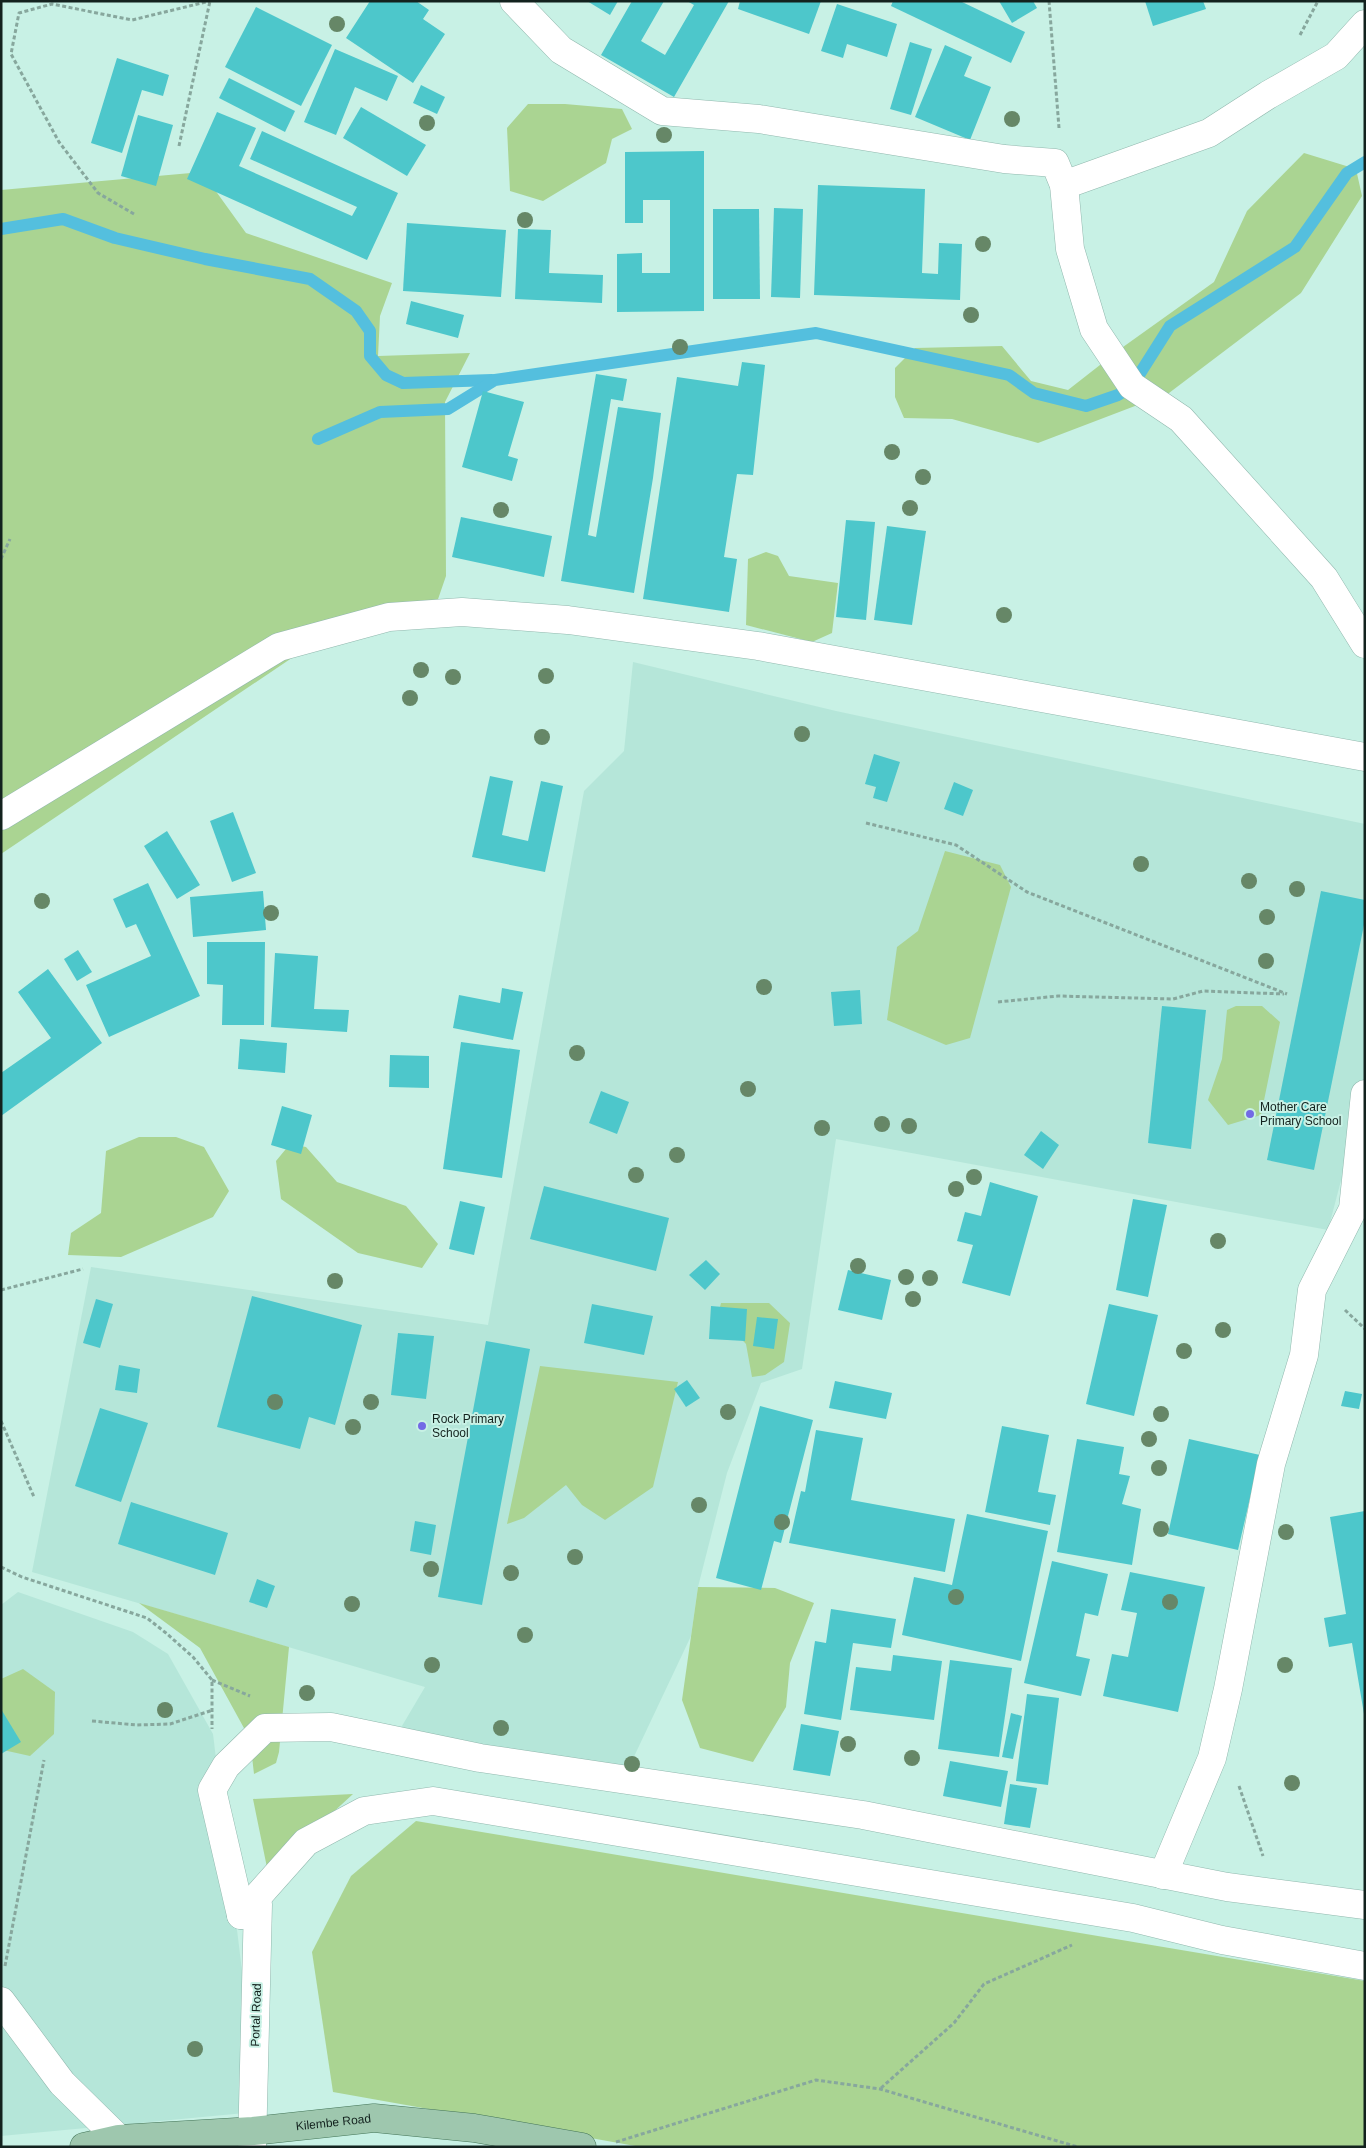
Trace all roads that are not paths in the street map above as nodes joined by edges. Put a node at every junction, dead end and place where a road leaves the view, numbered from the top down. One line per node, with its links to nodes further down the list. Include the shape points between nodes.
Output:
1 (514, 1): 3 (street, via 561,50 662,111 759,119 1004,159)
2 (1365, 24): 3 (street, via 1336,56 1209,133)
3 (1060, 174): 4 (street, via 1070,249 1094,329 1132,386 1181,419 1324,578)
4 (1365, 644)
5 (1365, 757): 6 (street, via 758,646 568,620 462,612 389,617 279,647)
6 (1, 816)
7 (1365, 1094): 8 (street, via 1353,1209 1312,1290 1304,1355 1271,1464 1212,1758)
8 (1164, 1874): 9 (street, via 1227,1886); 10 (street, via 863,1815 480,1758 331,1727 265,1728 226,1766 212,1790)
9 (1365, 1904)
10 (242, 1915): 11 (street, via 306,1842 364,1811 434,1801 1133,1918 1222,1940); 14 (street, Portal Road, via 258,1904)
11 (1365, 1966)
12 (1, 2001): 13 (street, via 62,2083)
13 (119, 2139): 14 (main road, Kilembe Road); 15 (main road, Kilembe Road)
14 (253, 2139): 16 (main road, Kilembe Road, via 374,2118 474,2128)
15 (84, 2147)
16 (582, 2147)

